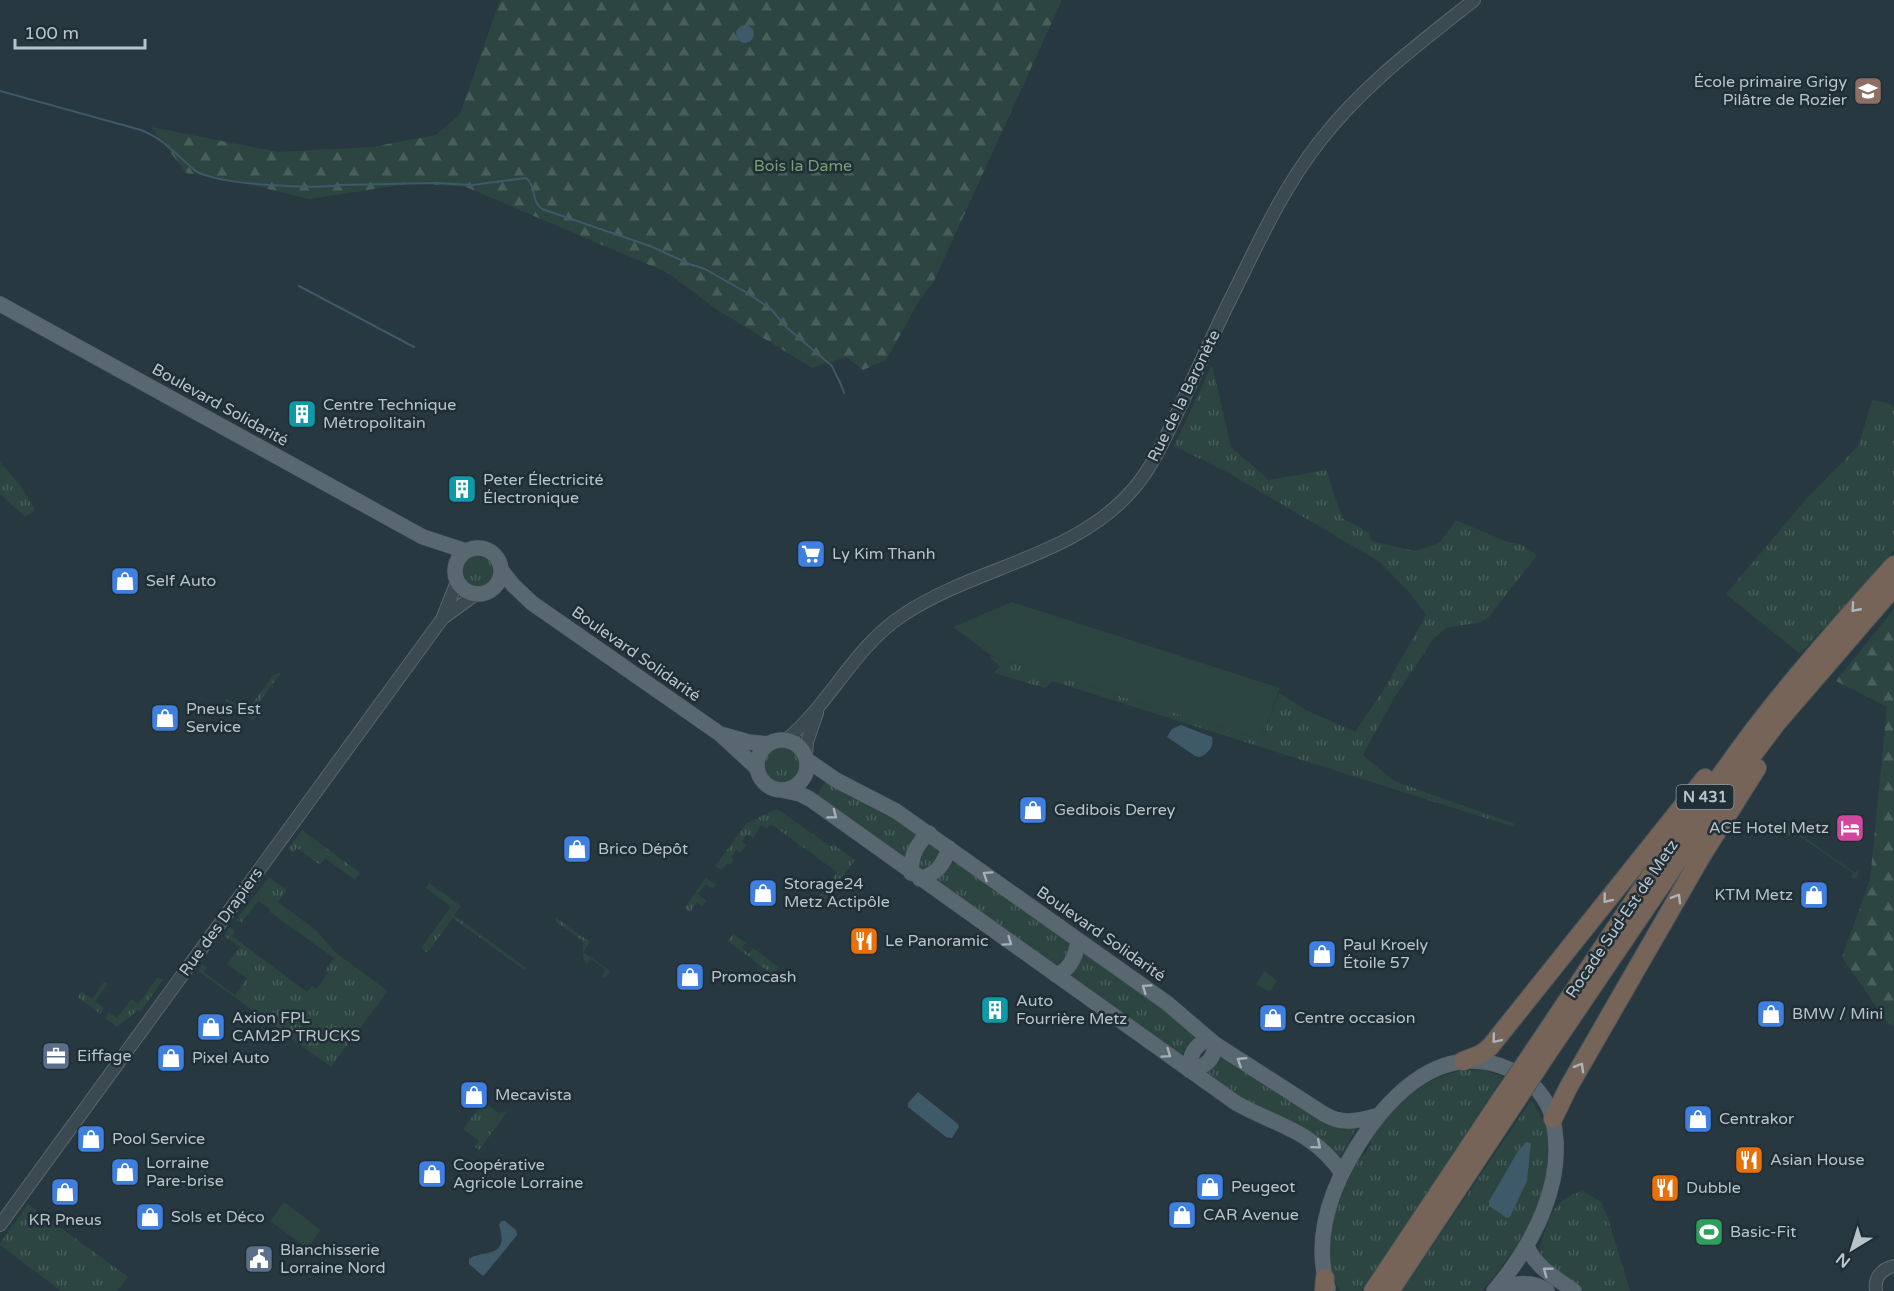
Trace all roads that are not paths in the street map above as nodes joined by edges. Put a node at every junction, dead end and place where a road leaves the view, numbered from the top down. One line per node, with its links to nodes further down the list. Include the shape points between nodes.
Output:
1 (1474, 0): 14 (street, Rue de la Baronète, via 1383,74 1340,117 1302,165 1269,222 1159,451 1134,489 1104,516 1068,540 948,590 902,615 877,634)
2 (0, 304): 3 (main road, Boulevard Solidarité)
3 (423, 537): 4 (main road, Boulevard Solidarité); 7 (main road, Boulevard Solidarité, via 444,556)
4 (466, 551): 6 (main road, via 488,550); 7 (main road, via 456,563)
5 (1894, 565): 12 (highway, Rocade Sud-Est de Metz / N 431, one-way to 12)
6 (501, 570): 9 (main road, via 498,582); 10 (main road, Boulevard Solidarité)
7 (456, 576): 9 (main road, via 462,588); 11 (street, Rue des Drapiers)
8 (1894, 587): 13 (highway, Rocade Sud-Est de Metz / N 431)
9 (483, 593): 10 (main road, Boulevard Solidarité, via 507,594); 11 (street, Rue des Drapiers)
10 (532, 603): 15 (main road, Boulevard Solidarité)
11 (442, 619): 34 (street, Rue des Drapiers)
12 (1835, 630): 27 (highway, Rocade Sud-Est de Metz / N 431, via 1717,780); 28 (highway, one-way to 28, via 1776,690 1490,1047)
13 (1833, 656): 27 (highway, Rocade Sud-Est de Metz / N 431, via 1721,796); 32 (highway, one-way to 13, via 1742,790)
14 (819, 709): 16 (street, Rue de la Baronète); 18 (street, Rue de la Baronète, via 807,742)
15 (720, 734): 17 (main road, Boulevard Solidarité); 19 (main road, Boulevard Solidarité)
16 (786, 740): 17 (main road); 18 (main road, via 799,746)
17 (768, 744): 19 (main road, via 760,753)
18 (806, 758): 20 (main road, via 802,781 791,789); 21 (main road, Boulevard Solidarité, via 825,774)
19 (757, 768): 20 (main road, via 765,784)
20 (781, 790): 23 (main road, one-way to 23, via 810,799)
21 (929, 833): 22 (main road, Boulevard Solidarité); 23 (main road, via 913,853)
22 (949, 848): 23 (main road, via 937,871); 24 (main road, Boulevard Solidarité, one-way to 22)
23 (916, 876): 25 (main road, one-way to 25)
24 (1078, 941): 25 (main road, via 1070,963); 26 (main road, Boulevard Solidarité, one-way to 24, via 1167,1003)
25 (1056, 975): 29 (main road, one-way to 29)
26 (1212, 1041): 29 (main road, via 1200,1043 1191,1053); 31 (main road, Boulevard Solidarité, one-way to 26, via 1333,1120)
27 (1542, 1050): 30 (highway, Rocade Sud-Est de Metz / N 431, bridge)
28 (1462, 1060): 31 (main road, via 1421,1076); 32 (main road, via 1492,1062 1531,1082)
29 (1188, 1070): 33 (main road, one-way to 33, via 1243,1107 1311,1139)
30 (1507, 1103): 38 (highway, Rocade Sud-Est de Metz / N 431); 39 (highway, Rocade Sud-Est de Metz / N 431)
31 (1376, 1116): 33 (main road)
32 (1553, 1119): 35 (main road, via 1554,1173)
33 (1342, 1173): 37 (main road, via 1330,1203 1322,1244)
34 (0, 1225)
35 (1527, 1246): 40 (main road); 42 (main road, one-way to 35, via 1540,1267)
36 (1894, 1266): 43 (street, via 1879,1275)
37 (1326, 1287)
38 (1373, 1291)
39 (1390, 1291)
40 (1494, 1291): 41 (main road, via 1514,1284)
41 (1547, 1291)
42 (1574, 1291)
43 (1876, 1291)

